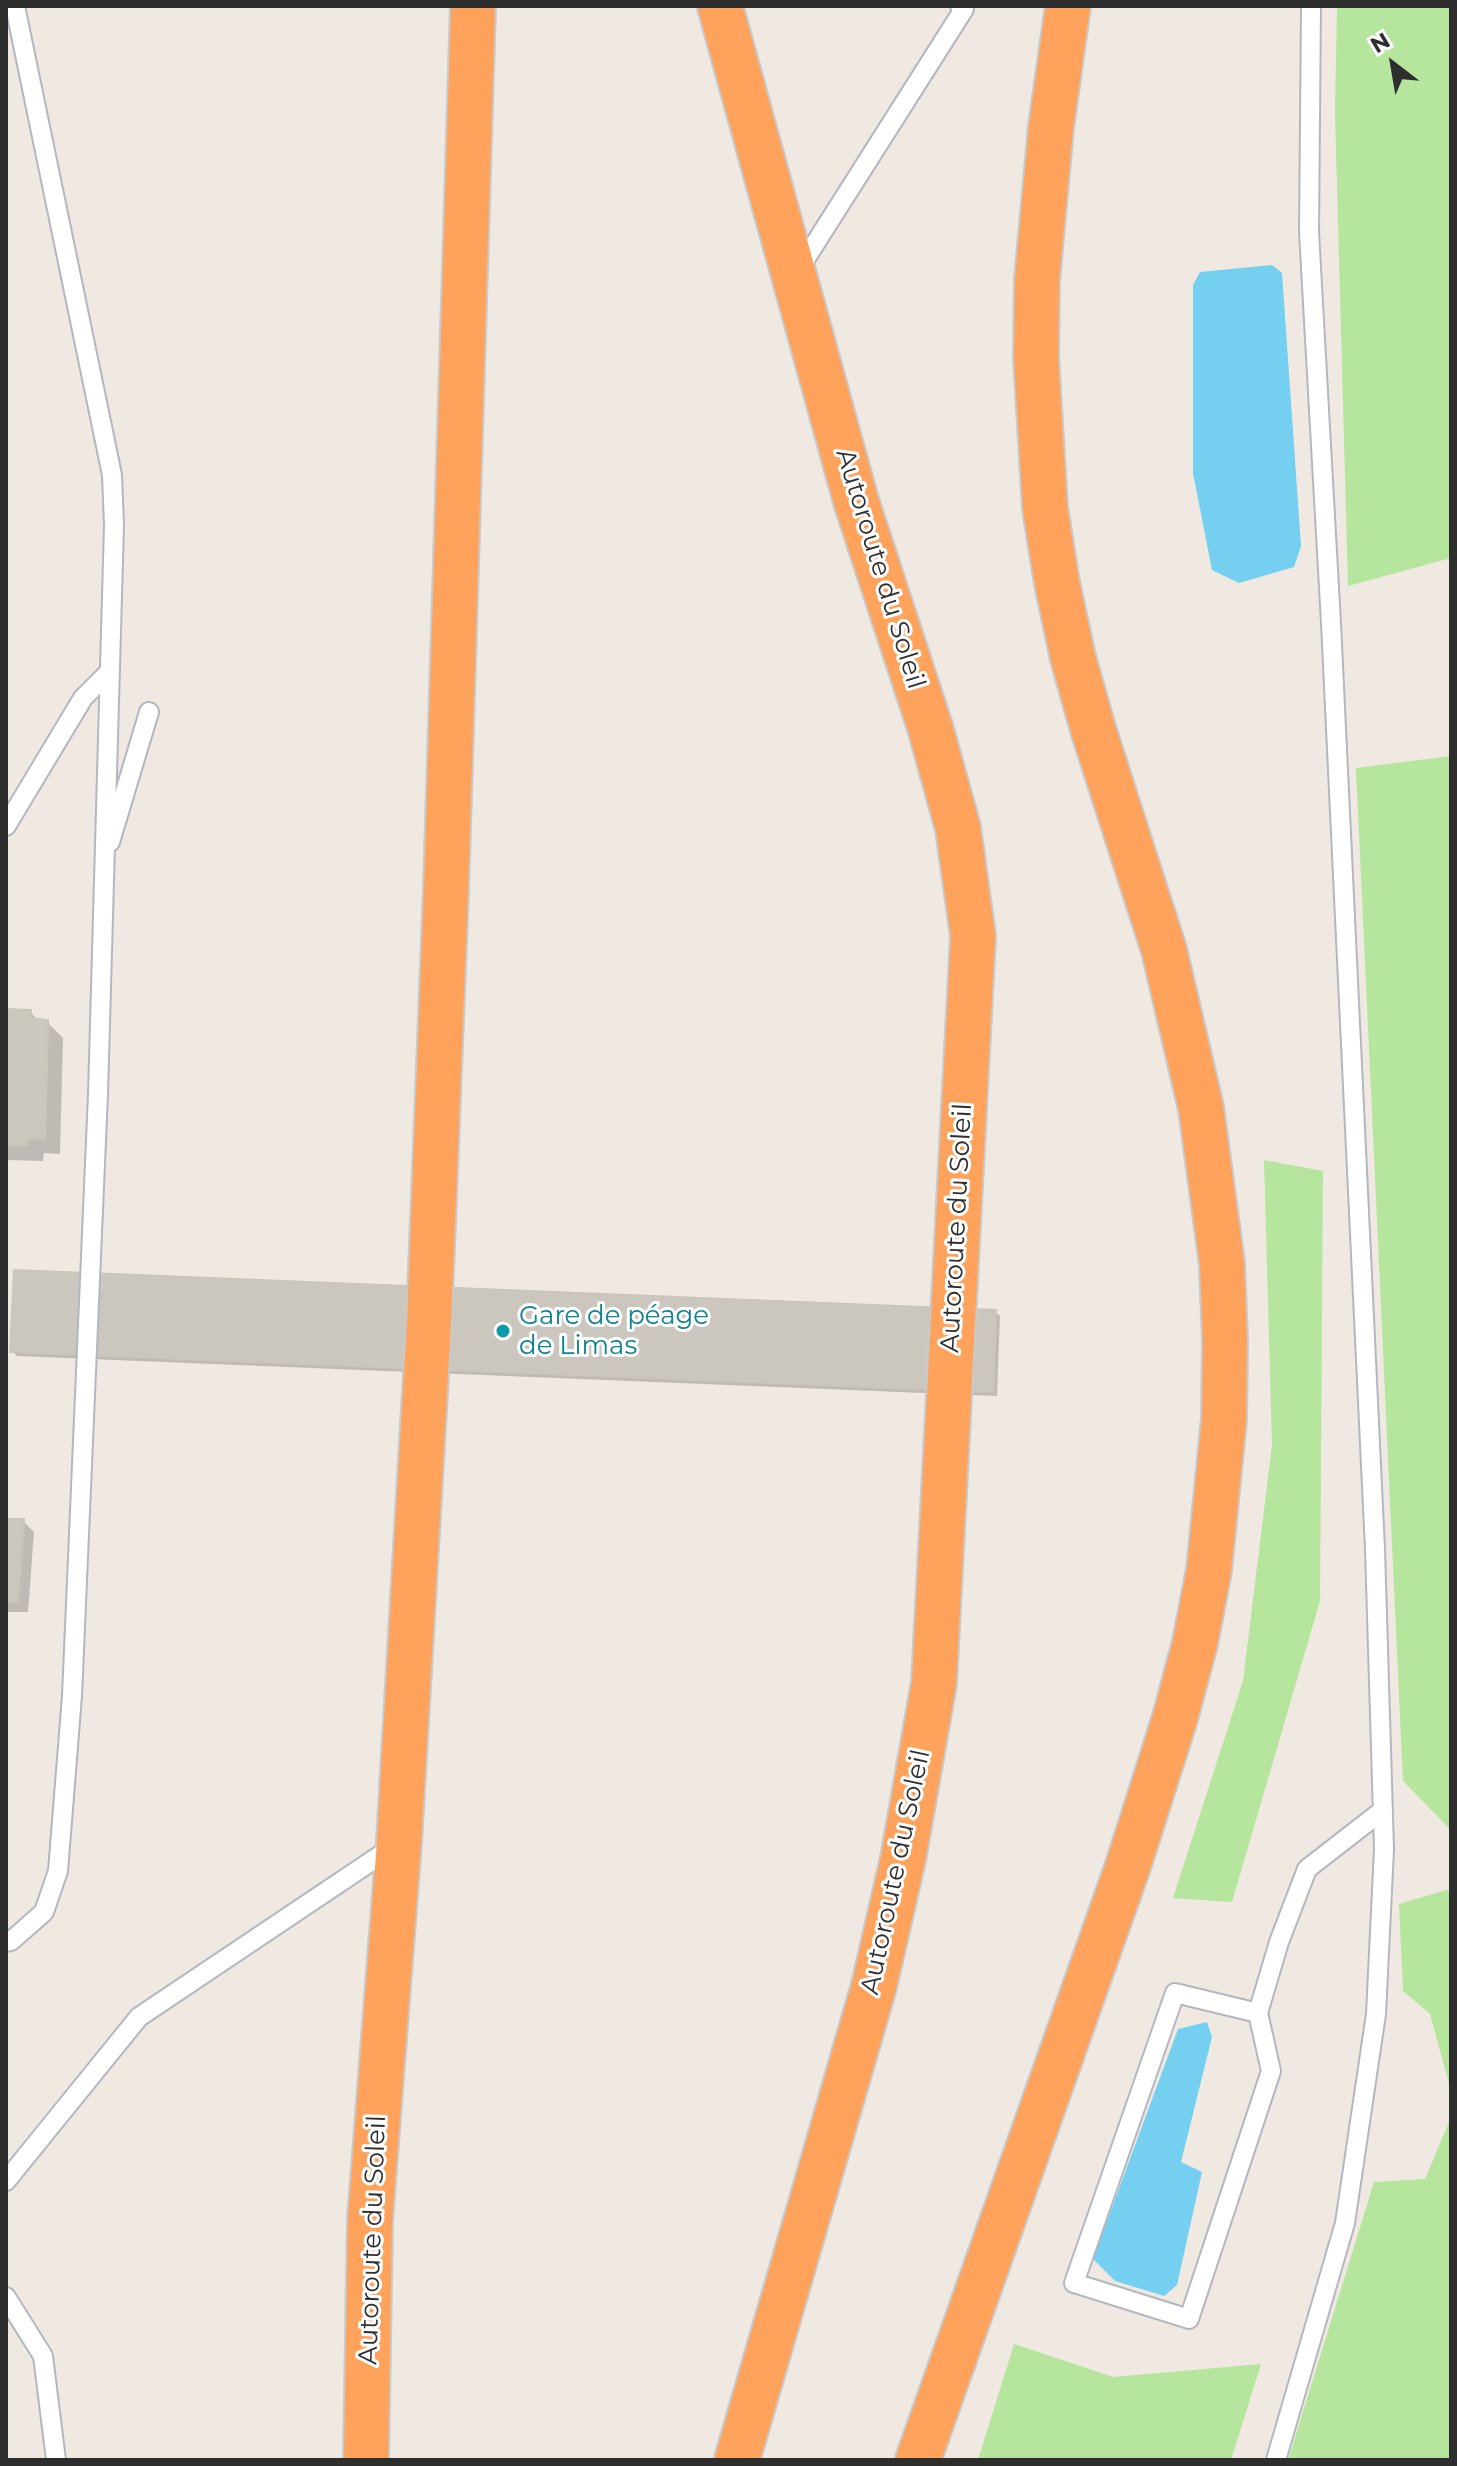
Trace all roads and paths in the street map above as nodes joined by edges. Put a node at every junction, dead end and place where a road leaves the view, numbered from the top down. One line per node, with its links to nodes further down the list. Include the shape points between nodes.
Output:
1 (15, 6): 8 (lane, via 112,475)
2 (473, 6): 13 (highway, Autoroute du Soleil, via 439,1075)
3 (720, 6): 7 (highway, Autoroute du Soleil)
4 (1068, 6): 21 (highway, via 1037,280 1045,508 1073,658 1164,950 1201,1108 1222,1264 1224,1419 1209,1570 1175,1718 1128,1866)
5 (1311, 6): 12 (lane, via 1309,232 1375,1549)
6 (963, 7): 7 (lane)
7 (795, 275): 20 (highway, Autoroute du Soleil, via 856,501 954,813 973,936 934,1683 874,1986)
8 (109, 672): 10 (lane, via 83,698); 11 (lane)
9 (149, 712): 11 (lane)
10 (6, 826)
11 (102, 868): 14 (lane, via 98,1094 72,1696 58,1871 44,1912)
12 (1383, 1810): 15 (lane, via 1307,1869); 22 (lane, via 1376,2014 1345,2223)
13 (399, 1842): 16 (lane, via 139,2017); 19 (highway, Autoroute du Soleil, via 370,2220)
14 (6, 1942)
15 (1258, 2013): 15 (lane, via 1271,2071 1189,2319 1074,2283 1175,1993)
16 (6, 2181)
17 (6, 2297): 18 (lane, via 43,2356)
18 (56, 2460)
19 (366, 2460)
20 (737, 2460)
21 (918, 2460)
22 (1276, 2460)

